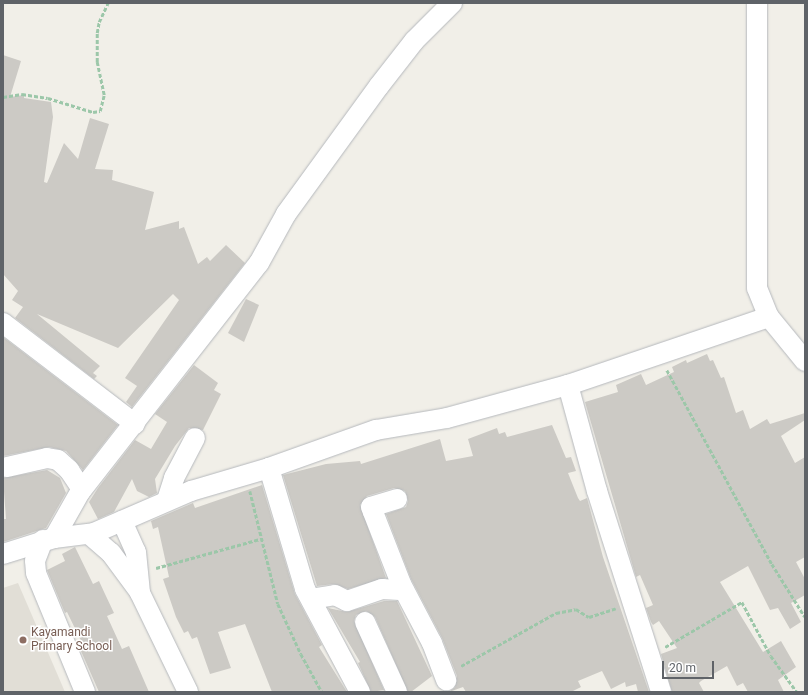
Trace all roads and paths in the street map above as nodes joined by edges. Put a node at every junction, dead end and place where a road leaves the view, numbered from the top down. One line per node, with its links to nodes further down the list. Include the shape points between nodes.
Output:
1 (108, 3): 4 (path, via 99,22 98,33 97,62 104,95 100,111 93,112 48,98 22,94)
2 (452, 3): 10 (street, via 414,41 379,86 286,214 259,263)
3 (757, 3): 5 (street, via 757,288)
4 (3, 97)
5 (769, 317): 7 (street); 8 (street)
6 (3, 323): 10 (street)
7 (659, 353): 9 (street); 28 (path, via 687,412 772,564)
8 (805, 361)
9 (568, 385): 13 (street, via 447,418 376,430); 27 (street, via 597,491)
10 (135, 424): 15 (street)
11 (195, 438): 17 (street, via 174,478)
12 (7, 467): 15 (street, via 47,458 58,460 69,470)
13 (269, 468): 14 (street); 26 (street, via 285,528)
14 (247, 475): 17 (street); 21 (path)
15 (82, 489): 20 (street)
16 (397, 499): 24 (street, via 371,507)
17 (167, 500): 18 (street)
18 (122, 521): 19 (street); 23 (street, via 133,542)
19 (89, 534): 20 (street); 25 (street, via 111,553)
20 (48, 539): 22 (street); 32 (street, via 35,561 36,573)
21 (260, 540): 23 (path, via 156,568); 34 (path, via 278,604)
22 (3, 554)
23 (137, 562): 25 (street)
24 (404, 590): 26 (street, via 382,588 347,601 335,595); 31 (street, via 432,644)
25 (140, 592): 33 (street)
26 (311, 599): 35 (street)
27 (634, 602): 30 (street); 31 (path, via 589,617 576,609 556,613 456,668)
28 (805, 617)
29 (365, 622): 36 (street)
30 (650, 656): 37 (street); 38 (path, via 742,602 771,656)
31 (440, 687)
32 (85, 692)
33 (188, 692)
34 (322, 692)
35 (360, 692)
36 (397, 692)
37 (661, 692)
38 (797, 692)

